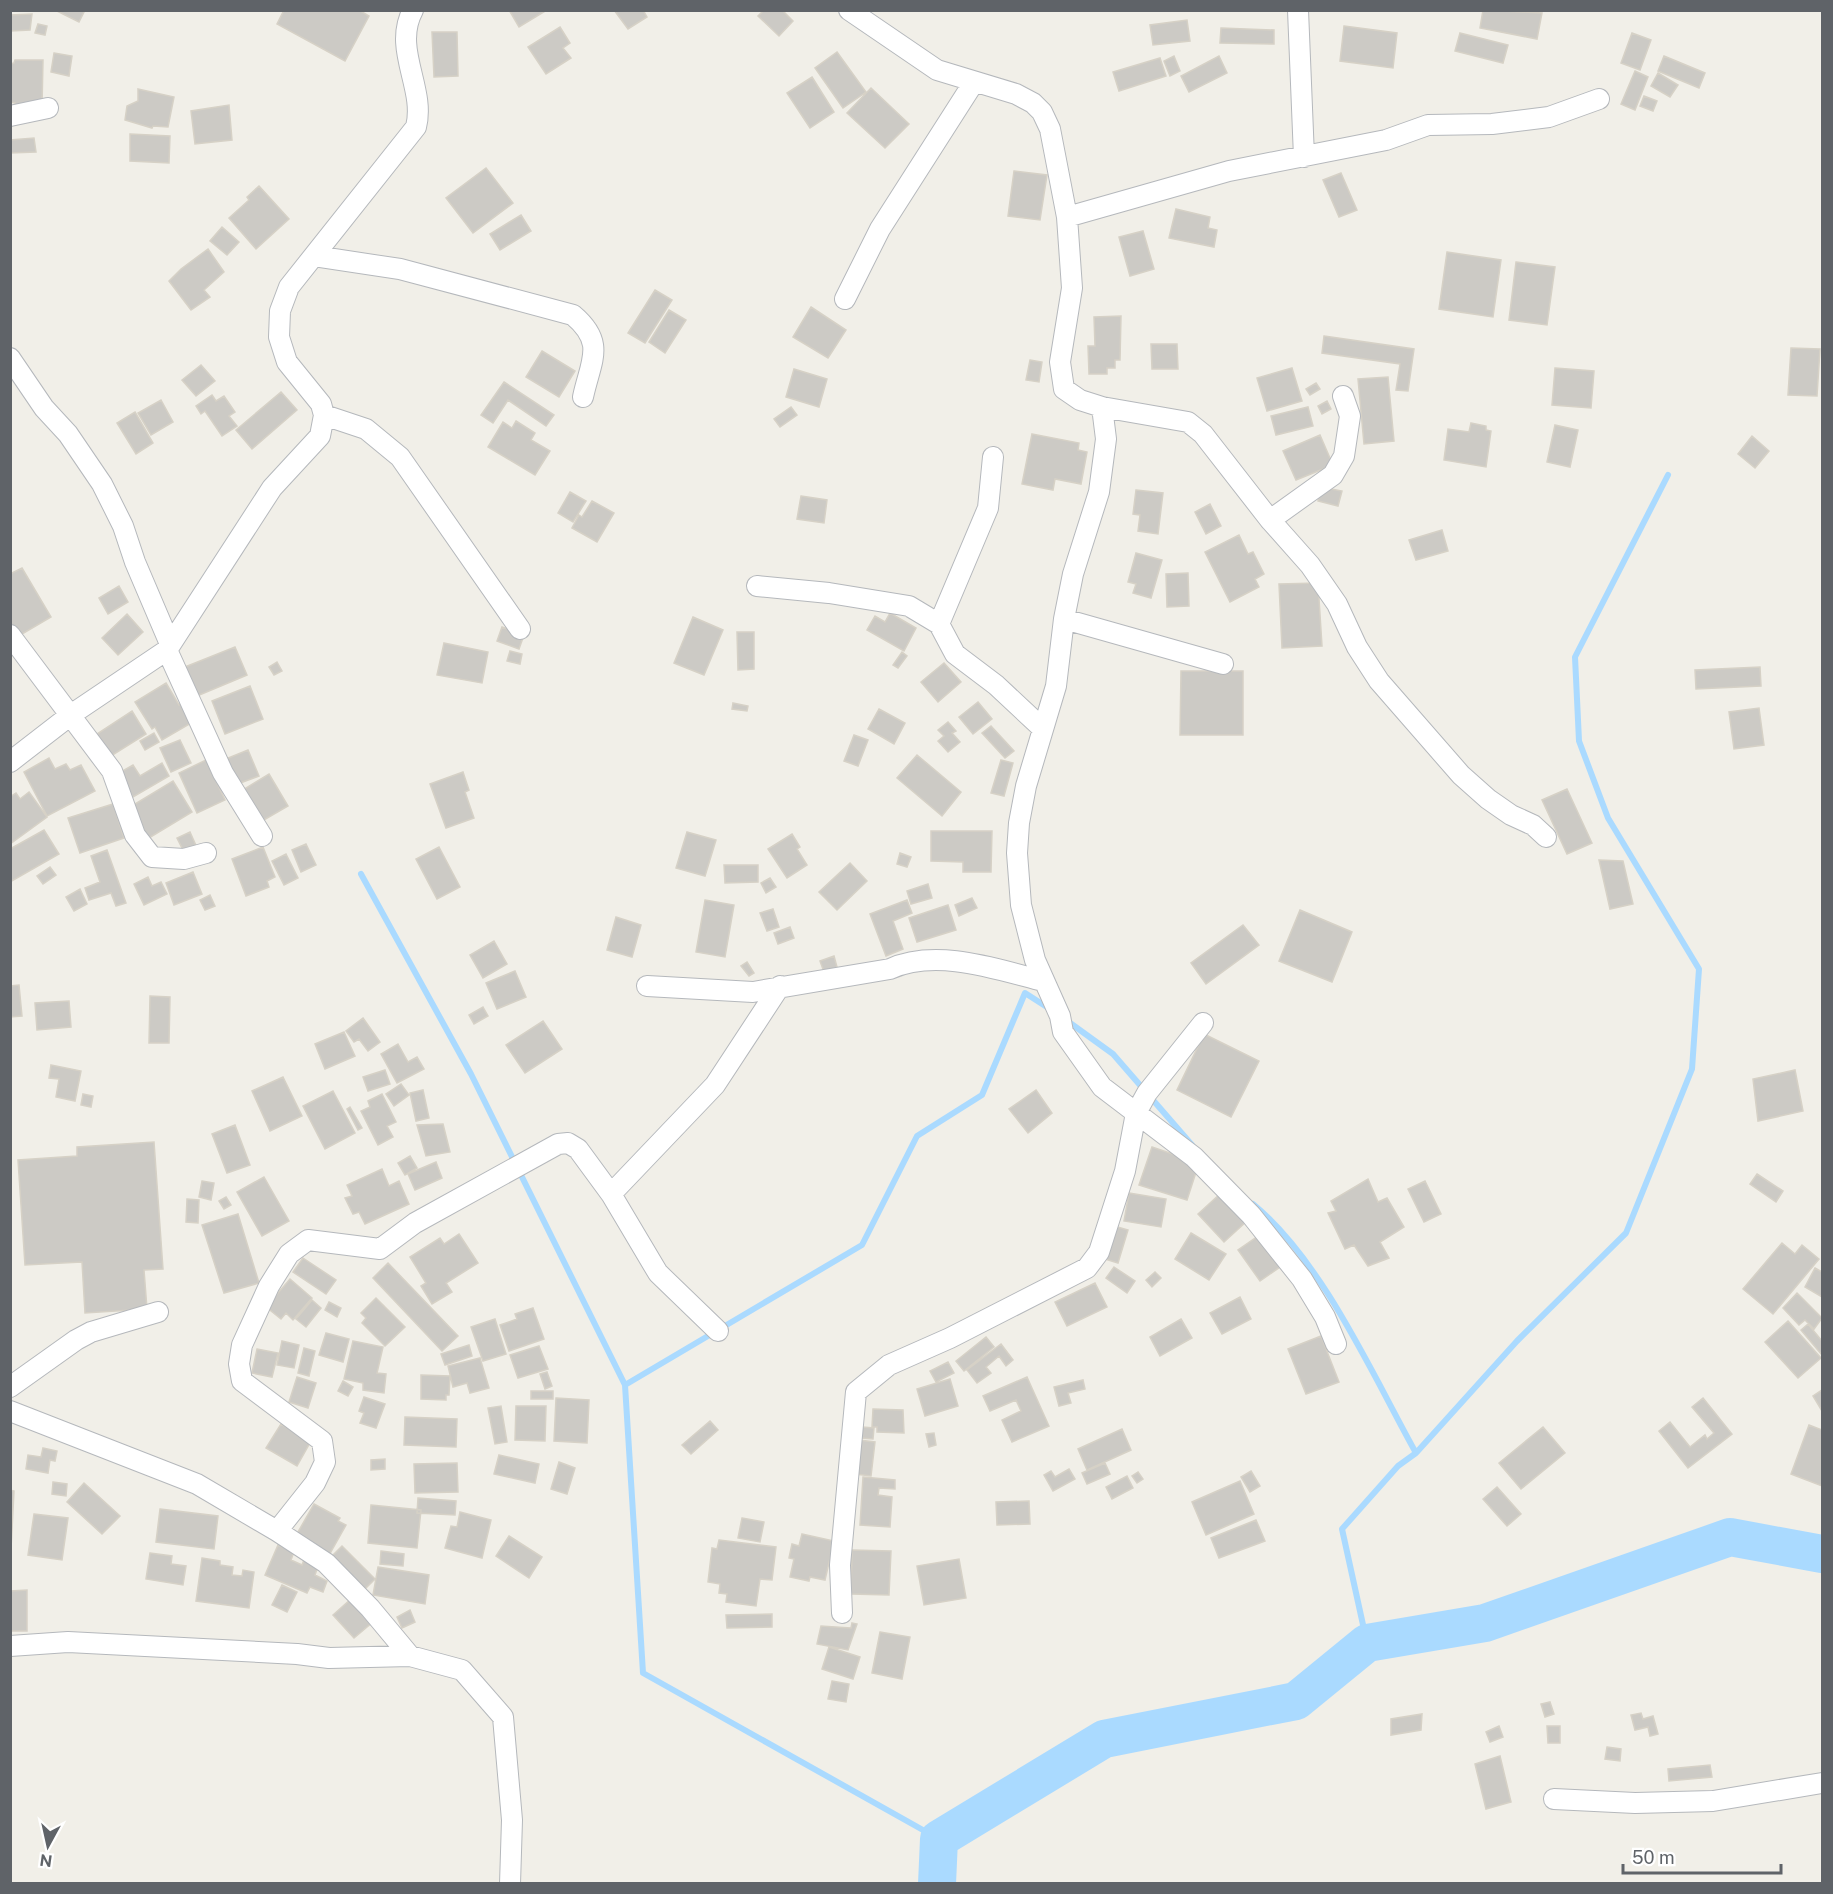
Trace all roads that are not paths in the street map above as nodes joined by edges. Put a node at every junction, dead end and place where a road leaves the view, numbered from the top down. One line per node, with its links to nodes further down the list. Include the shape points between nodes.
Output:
1 (413, 10): 10 (street, via 406,47 420,111 416,127)
2 (849, 10): 4 (street, via 937,70)
3 (1298, 10): 8 (street)
4 (974, 82): 9 (street, via 1016,94 1042,112 1050,129); 11 (street, via 880,229)
5 (1599, 99): 8 (street, via 1549,117 1492,124 1428,125 1386,140)
6 (48, 108): 7 (street)
7 (10, 116)
8 (1304, 157): 9 (street, via 1229,171)
9 (1067, 217): 15 (street, via 1072,288 1060,362 1064,389)
10 (314, 256): 14 (street, via 400,269 573,315 588,328 595,345); 16 (street, via 289,287 280,311 279,337 287,362 315,395)
11 (844, 299)
12 (10, 358): 24 (street, via 102,484 123,526)
13 (1342, 396): 18 (street, via 1350,416 1344,456 1333,475)
14 (583, 397)
15 (1102, 406): 18 (street, via 1188,422 1203,434); 20 (street, via 1106,439 1099,492 1081,545)
16 (324, 415): 22 (street, via 366,429 400,457); 24 (street, via 320,436 272,488)
17 (993, 457): 21 (street, via 988,508)
18 (1270, 520): 30 (street, via 1310,565 1337,604 1357,647 1379,681 1436,748 1488,799)
19 (757, 586): 21 (street, via 909,606)
20 (1064, 619): 25 (street); 27 (street, via 1056,686)
21 (939, 624): 27 (street, via 955,654)
22 (520, 629)
23 (10, 634): 26 (street)
24 (169, 647): 26 (street); 29 (street, via 223,773)
25 (1223, 664)
26 (72, 714): 28 (street); 31 (street, via 112,771 135,835 152,858 184,859)
27 (1042, 728): 32 (street, via 1026,786 1017,853 1022,904)
28 (10, 762)
29 (262, 836)
30 (1546, 837)
31 (206, 853)
32 (1043, 981): 34 (street, via 954,962 909,960 890,969); 36 (street, via 1060,1016 1063,1032 1086,1066 1102,1087)
33 (647, 986): 34 (street, via 753,992)
34 (780, 986): 37 (street, via 715,1085)
35 (1203, 1023): 36 (street, via 1147,1093)
36 (1136, 1113): 40 (street, via 1194,1157 1264,1230 1302,1279); 44 (street, via 1125,1171 1099,1252 1087,1268 889,1365 854,1394 853,1444 840,1565)
37 (611, 1194): 39 (street, via 658,1273); 43 (street, via 578,1149 568,1143 558,1144 415,1223 380,1249 308,1240 289,1254 269,1286 242,1345 239,1364 242,1381 322,1441 325,1462 315,1482)
38 (158, 1312): 41 (street, via 76,1340)
39 (718, 1331)
40 (1336, 1344)
41 (10, 1387)
42 (10, 1411): 43 (street, via 197,1484)
43 (277, 1531): 46 (street, via 326,1563)
44 (842, 1613)
45 (10, 1646): 46 (street, via 68,1642 329,1658)
46 (410, 1656): 49 (street, via 462,1670 503,1717 512,1820)
47 (1822, 1783): 48 (street, via 1713,1801)
48 (1554, 1799)
49 (510, 1884)

